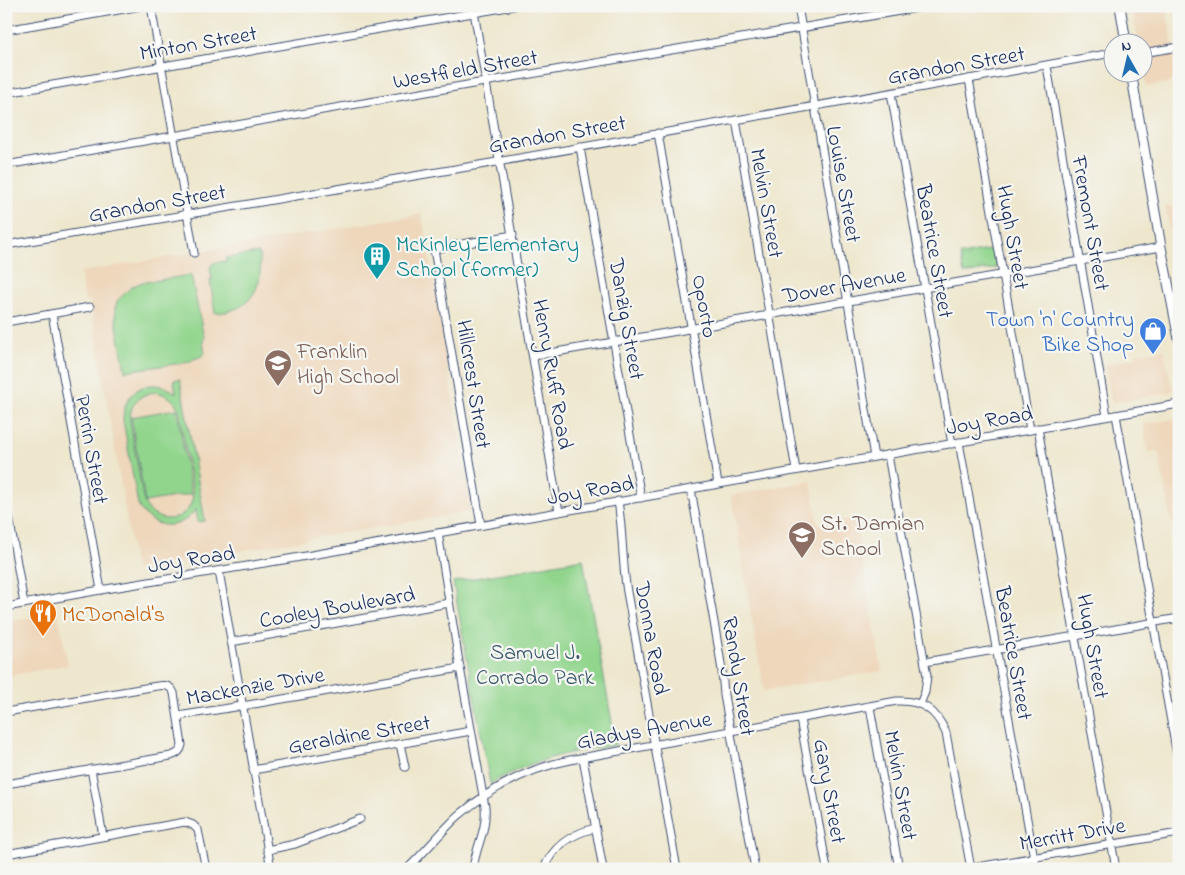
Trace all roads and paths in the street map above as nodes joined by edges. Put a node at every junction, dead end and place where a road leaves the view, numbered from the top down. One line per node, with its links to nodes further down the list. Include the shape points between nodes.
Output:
1 (141, 6): 9 (street)
2 (151, 6): 14 (street)
3 (514, 6): 7 (street, Minton Street)
4 (798, 6): 8 (street, Louise Street)
5 (929, 6): 8 (street, Westfield Street)
6 (1120, 6): 10 (main road)
7 (474, 10): 14 (street, Minton Street); 17 (street, Henry Ruff Road)
8 (801, 28): 17 (street, Westfield Street); 21 (street, Louise Street)
9 (6, 30)
10 (1124, 32)
11 (1179, 47): 12 (street)
12 (1152, 51)
13 (1102, 55): 15 (street, Grandon Street)
14 (162, 66): 19 (street, Minton Street); 24 (street)
15 (1047, 66): 16 (street, Grandon Street); 33 (street, Fremont Street)
16 (969, 80): 20 (street, Grandon Street); 34 (street, Hugh Street)
17 (487, 82): 24 (street, Westfield Street); 26 (street, Henry Ruff Road)
18 (1133, 82): 31 (main road)
19 (6, 93)
20 (891, 93): 21 (street, Grandon Street); 35 (street, Beatrice Street)
21 (814, 106): 22 (street, Grandon Street); 36 (street, Louise Street)
22 (736, 120): 23 (street, Grandon Street); 39 (street, Melvin Street)
23 (658, 133): 25 (street, Grandon Street); 41 (street, Oporto)
24 (174, 136): 27 (street, Westfield Street); 28 (street)
25 (580, 147): 26 (street, Grandon Street); 43 (street, Danzig Street)
26 (500, 161): 28 (street, Grandon Street); 29 (street, Henry Ruff Road)
27 (6, 165)
28 (187, 214): 30 (street, Grandon Street); 32 (street)
29 (513, 235): 44 (street, Henry Ruff Road); 59 (street, Hillcrest Street, via 434,249)
30 (6, 245)
31 (1161, 247): 33 (street, Dover Avenue); 42 (main road)
32 (194, 253)
33 (1080, 260): 34 (street, Dover Avenue); 47 (street, Fremont Street)
34 (1002, 274): 35 (street, Dover Avenue); 48 (street, Hugh Street)
35 (925, 288): 36 (street, Dover Avenue); 49 (street, Beatrice Street)
36 (847, 301): 39 (street, Dover Avenue); 51 (street, Louise Street)
37 (90, 307): 38 (street)
38 (52, 314): 40 (street); 62 (street, Perrin Street)
39 (770, 315): 41 (street, Dover Avenue); 52 (street, Melvin Street)
40 (6, 322)
41 (692, 328): 43 (street, Dover Avenue); 53 (street, Oporto)
42 (1179, 339)
43 (614, 342): 44 (street, Dover Avenue); 55 (street, Danzig Street)
44 (533, 356): 58 (street, Henry Ruff Road)
45 (1179, 404): 46 (street, Joy Road)
46 (1116, 415): 47 (street, Joy Road); 67 (street)
47 (1107, 416): 48 (street, Joy Road)
48 (1034, 429): 49 (street, Joy Road); 68 (street, Hugh Street)
49 (956, 443): 50 (street, Joy Road); 70 (street, Beatrice Street)
50 (888, 454): 51 (street, Joy Road); 71 (street)
51 (874, 457): 52 (street, Joy Road)
52 (796, 470): 53 (street, Joy Road)
53 (718, 484): 54 (street, Joy Road)
54 (691, 489): 55 (street, Joy Road); 80 (street, Randy Street, via 720,650)
55 (641, 498): 57 (street, Joy Road)
56 (6, 499): 64 (street)
57 (618, 501): 58 (street, Joy Road); 82 (street, Donna Road, via 625,578)
58 (559, 512): 59 (street, Joy Road)
59 (481, 525): 60 (street, Joy Road)
60 (438, 533): 61 (street, Joy Road); 63 (street)
61 (219, 571): 62 (street, Joy Road); 69 (street)
62 (100, 590): 64 (street, Joy Road)
63 (449, 603): 69 (street, Cooley Boulevard); 72 (street)
64 (24, 604): 65 (street, Joy Road)
65 (6, 607)
66 (1179, 618): 67 (street)
67 (1153, 622): 68 (street); 84 (street)
68 (1074, 636): 70 (street); 94 (street, Hugh Street)
69 (231, 642): 74 (street)
70 (996, 649): 71 (street); 97 (street, Beatrice Street)
71 (925, 662): 73 (street, via 927,685)
72 (460, 668): 74 (street, Mackenzie Drive); 79 (street)
73 (920, 704): 75 (street, Gladys Avenue, via 897,701); 108 (street, via 936,716 946,733)
74 (242, 706): 77 (street, Mackenzie Drive); 87 (street)
75 (870, 707): 78 (street, Gladys Avenue); 107 (street, Melvin Street)
76 (6, 712): 77 (street, via 163,685 173,690)
77 (178, 716): 86 (street, Mackenzie Drive, via 182,744 178,753)
78 (800, 719): 80 (street, Gladys Avenue); 106 (street, Gary Street)
79 (471, 731): 81 (street, Geraldine Street); 89 (street)
80 (730, 732): 82 (street, Gladys Avenue); 105 (street, Randy Street)
81 (400, 744): 85 (street); 87 (street, Geraldine Street)
82 (655, 745): 83 (street, Gladys Avenue); 104 (street, Donna Road)
83 (583, 758): 89 (street, Gladys Avenue, via 529,772); 91 (street)
84 (1179, 766)
85 (405, 767)
86 (91, 769): 88 (street, Mackenzie Drive); 93 (street)
87 (253, 770): 95 (street)
88 (6, 784)
89 (483, 797): 100 (street, Gladys Avenue, via 458,817); 101 (street, via 484,825)
90 (360, 819): 95 (street, via 295,844)
91 (595, 828): 102 (street, via 566,840 552,853); 103 (street)
92 (1179, 833): 94 (street, Merritt Drive)
93 (103, 836): 96 (street); 98 (street, via 186,822 200,834)
94 (1112, 844): 97 (street, Merritt Drive); 110 (street, Hugh Street)
95 (267, 850): 99 (street)
96 (6, 854)
97 (1034, 857): 108 (street, Merritt Drive); 109 (street, Beatrice Street)
98 (206, 869)
99 (271, 869)
100 (407, 869)
101 (473, 869)
102 (544, 869)
103 (602, 869)
104 (677, 869)
105 (755, 869)
106 (827, 869)
107 (899, 869)
108 (971, 869)
109 (1036, 869)
110 (1116, 869)

